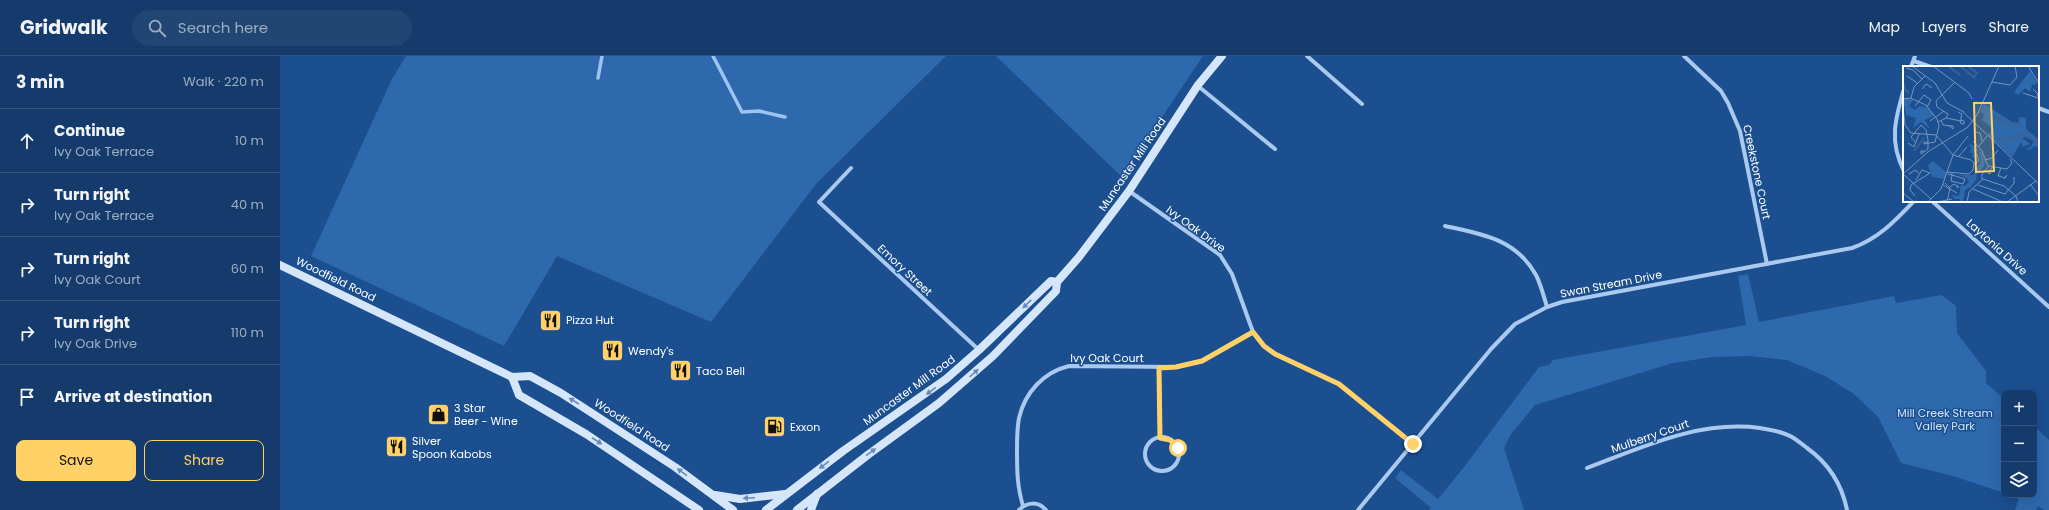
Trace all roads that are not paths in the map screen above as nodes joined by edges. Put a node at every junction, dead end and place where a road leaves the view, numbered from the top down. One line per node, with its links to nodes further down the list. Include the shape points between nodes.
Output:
1 (1222, 56): 6 (main road, Muncaster Mill Road)
2 (1308, 56): 8 (street)
3 (1684, 56): 18 (street, Creekstone Court, via 1720,91 1740,131)
4 (1914, 58): 5 (street)
5 (1929, 66)
6 (1198, 85): 11 (street); 14 (main road, Muncaster Mill Road)
7 (1903, 92): 13 (street, via 1895,118 1894,140)
8 (1362, 104)
9 (2039, 108): 10 (street)
10 (2049, 112)
11 (1275, 149)
12 (851, 168): 24 (street, Emory Street, via 819,202)
13 (1903, 170)
14 (1129, 191): 20 (main road, Muncaster Mill Road); 23 (street, Ivy Oak Drive, via 1220,255 1232,274)
15 (1913, 202): 18 (street, Swan Stream Drive, via 1888,228 1867,243)
16 (1933, 202): 22 (street, Laytonia Drive)
17 (1445, 226): 21 (street, via 1489,235 1516,250 1536,275)
18 (1767, 264): 21 (street, Swan Stream Drive, via 1562,302)
19 (280, 265): 26 (main road, Woodfield Road)
20 (1057, 282): 24 (main road, Muncaster Mill Road, one-way to 24, via 1051,281); 30 (main road, Muncaster Mill Road, one-way to 20, via 939,403 974,373 1056,291)
21 (1547, 307): 28 (street, Swan Stream Drive, via 1515,324 1490,349)
22 (2049, 307)
23 (1253, 332): 25 (street, Ivy Oak Court, via 1202,361); 28 (street, Ivy Oak Drive, via 1264,346 1275,354 1339,384)
24 (980, 350): 31 (main road, Muncaster Mill Road, one-way to 31, via 922,397)
25 (1159, 368): 27 (street); 34 (street, Ivy Oak Court, via 1069,366 1043,377 1024,403 1019,418 1016,471)
26 (512, 378): 32 (main road, Woodfield Road, one-way to 26, via 561,393 530,376); 33 (main road, one-way to 33, via 519,395 586,434)
27 (1160, 438): 27 (street, via 1170,440 1178,448 1179,453 1176,464 1162,471 1152,468 1146,458 1146,447 1154,439)
28 (1413, 444): 43 (street, Swan Stream Drive)
29 (1587, 468): 44 (street, Mulberry Court, via 1696,430 1741,425 1774,430 1791,436 1818,456 1831,470)
30 (818, 493): 39 (main road, Muncaster Mill Road); 40 (main road)
31 (785, 494): 32 (main road, one-way to 32, via 740,498); 38 (main road, Muncaster Mill Road)
32 (714, 495): 37 (main road, Woodfield Road)
33 (686, 500): 35 (main road); 36 (main road)
34 (1023, 506): 41 (street); 42 (street, via 1033,503)
35 (691, 510)
36 (699, 510)
37 (733, 510)
38 (766, 510)
39 (797, 510)
40 (810, 510)
41 (1019, 510)
42 (1046, 510)
43 (1358, 510)
44 (1847, 510)

